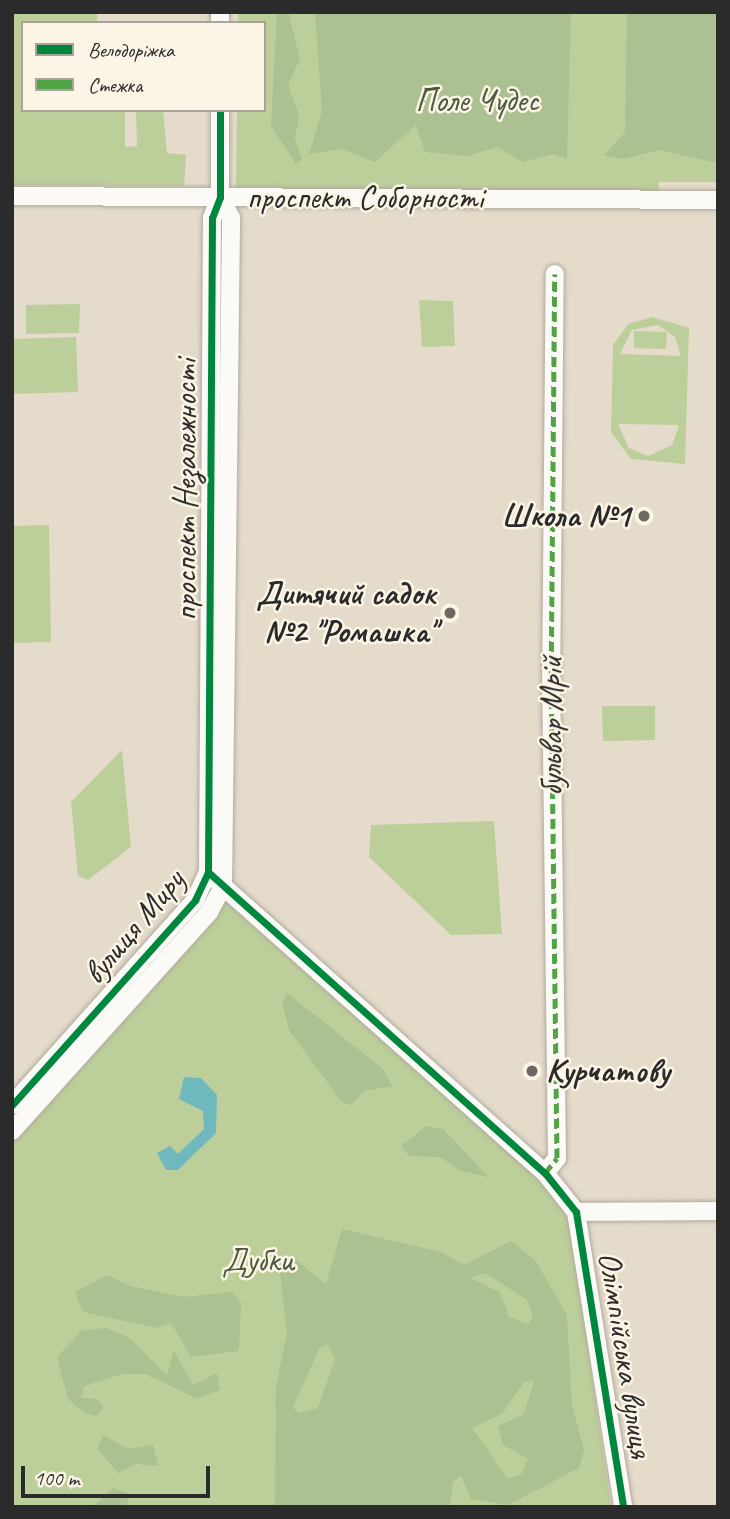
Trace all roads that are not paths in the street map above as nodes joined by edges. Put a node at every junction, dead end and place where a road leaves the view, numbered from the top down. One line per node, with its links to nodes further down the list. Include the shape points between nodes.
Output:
1 (220, 112): 3 (street, проспект Незалежності)
2 (12, 196): 3 (street, проспект Соборності)
3 (220, 197): 4 (street, проспект Соборності); 6 (street, проспект Незалежності, via 212,218); 7 (street, проспект Незалежності, via 231,219)
4 (718, 200)
5 (555, 274): 10 (street, бульвар Мрій, via 551,696 557,1158)
6 (208, 872): 7 (street, вулиця Миру); 8 (street, вулиця Миру, via 195,900)
7 (223, 887): 9 (street, вулиця Миру, via 209,912); 10 (street, вулиця Миру)
8 (12, 1105)
9 (12, 1131)
10 (545, 1173): 12 (street, вулиця Миру)
11 (718, 1211): 12 (street)
12 (576, 1212): 13 (street, Олімпійська вулиця)
13 (623, 1507)

